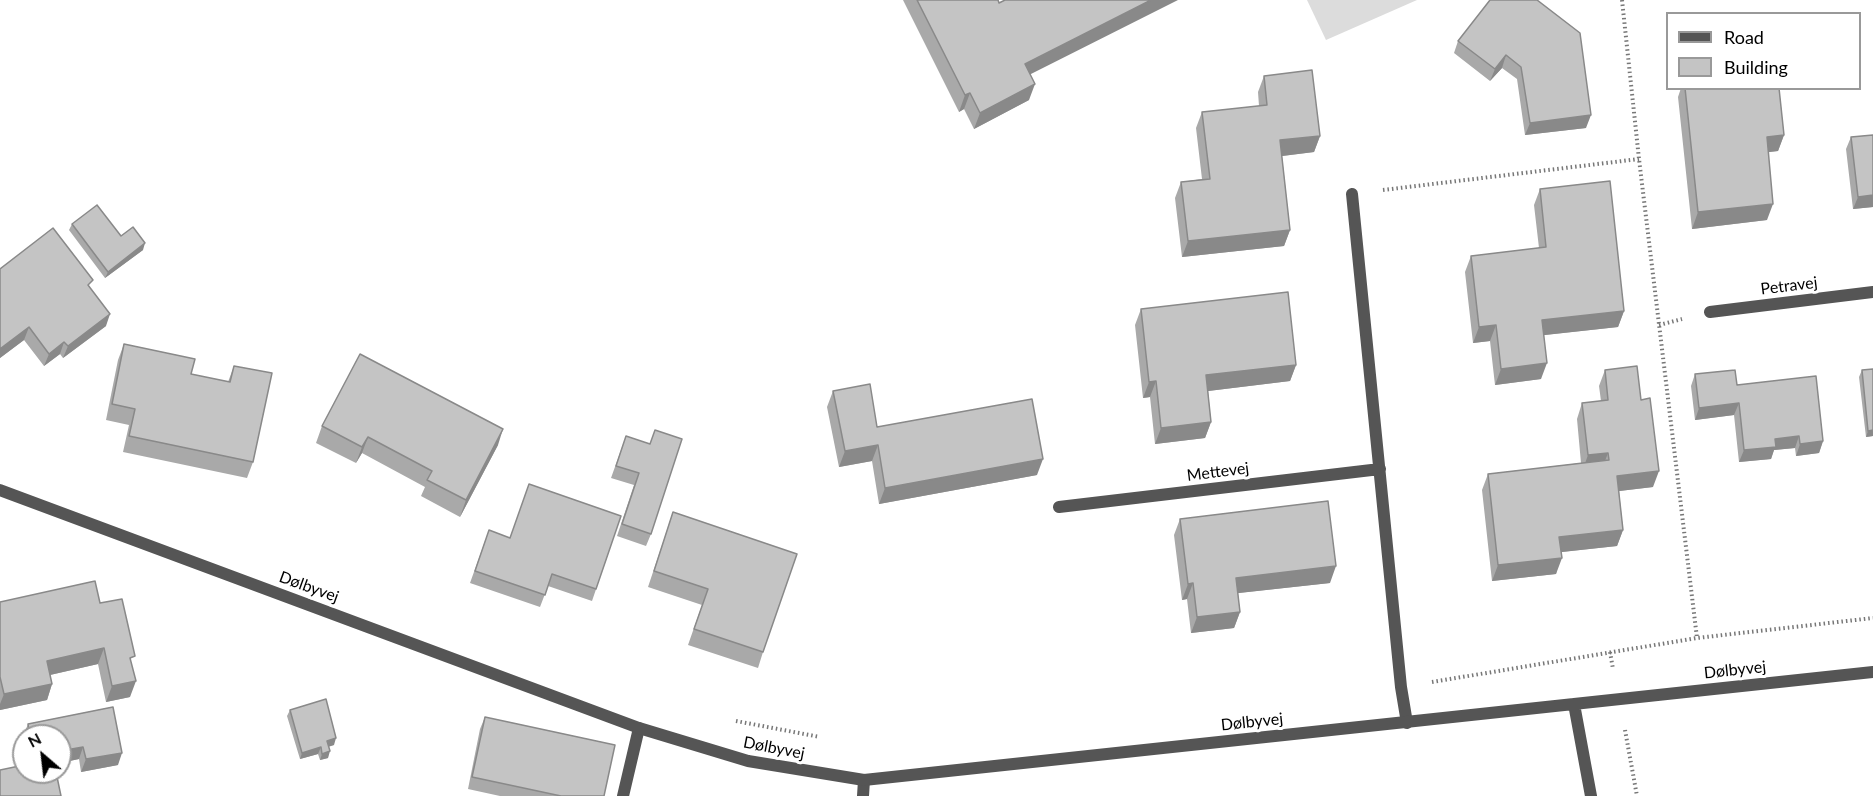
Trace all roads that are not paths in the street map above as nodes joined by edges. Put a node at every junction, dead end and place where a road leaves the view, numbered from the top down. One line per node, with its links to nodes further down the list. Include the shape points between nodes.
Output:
1 (1352, 194): 4 (street)
2 (1873, 292): 3 (street, Petravej)
3 (1710, 312)
4 (1380, 469): 6 (street, Mettevej); 9 (street)
5 (0, 490): 10 (street, Dølbyvej)
6 (1059, 507)
7 (1873, 672): 8 (street, Dølbyvej)
8 (1574, 704): 9 (street, Dølbyvej); 14 (street)
9 (1407, 723): 11 (street, Dølbyvej)
10 (639, 728): 11 (street, Dølbyvej, via 748,761); 12 (street)
11 (864, 780): 13 (street)
12 (623, 796)
13 (863, 796)
14 (1591, 796)

